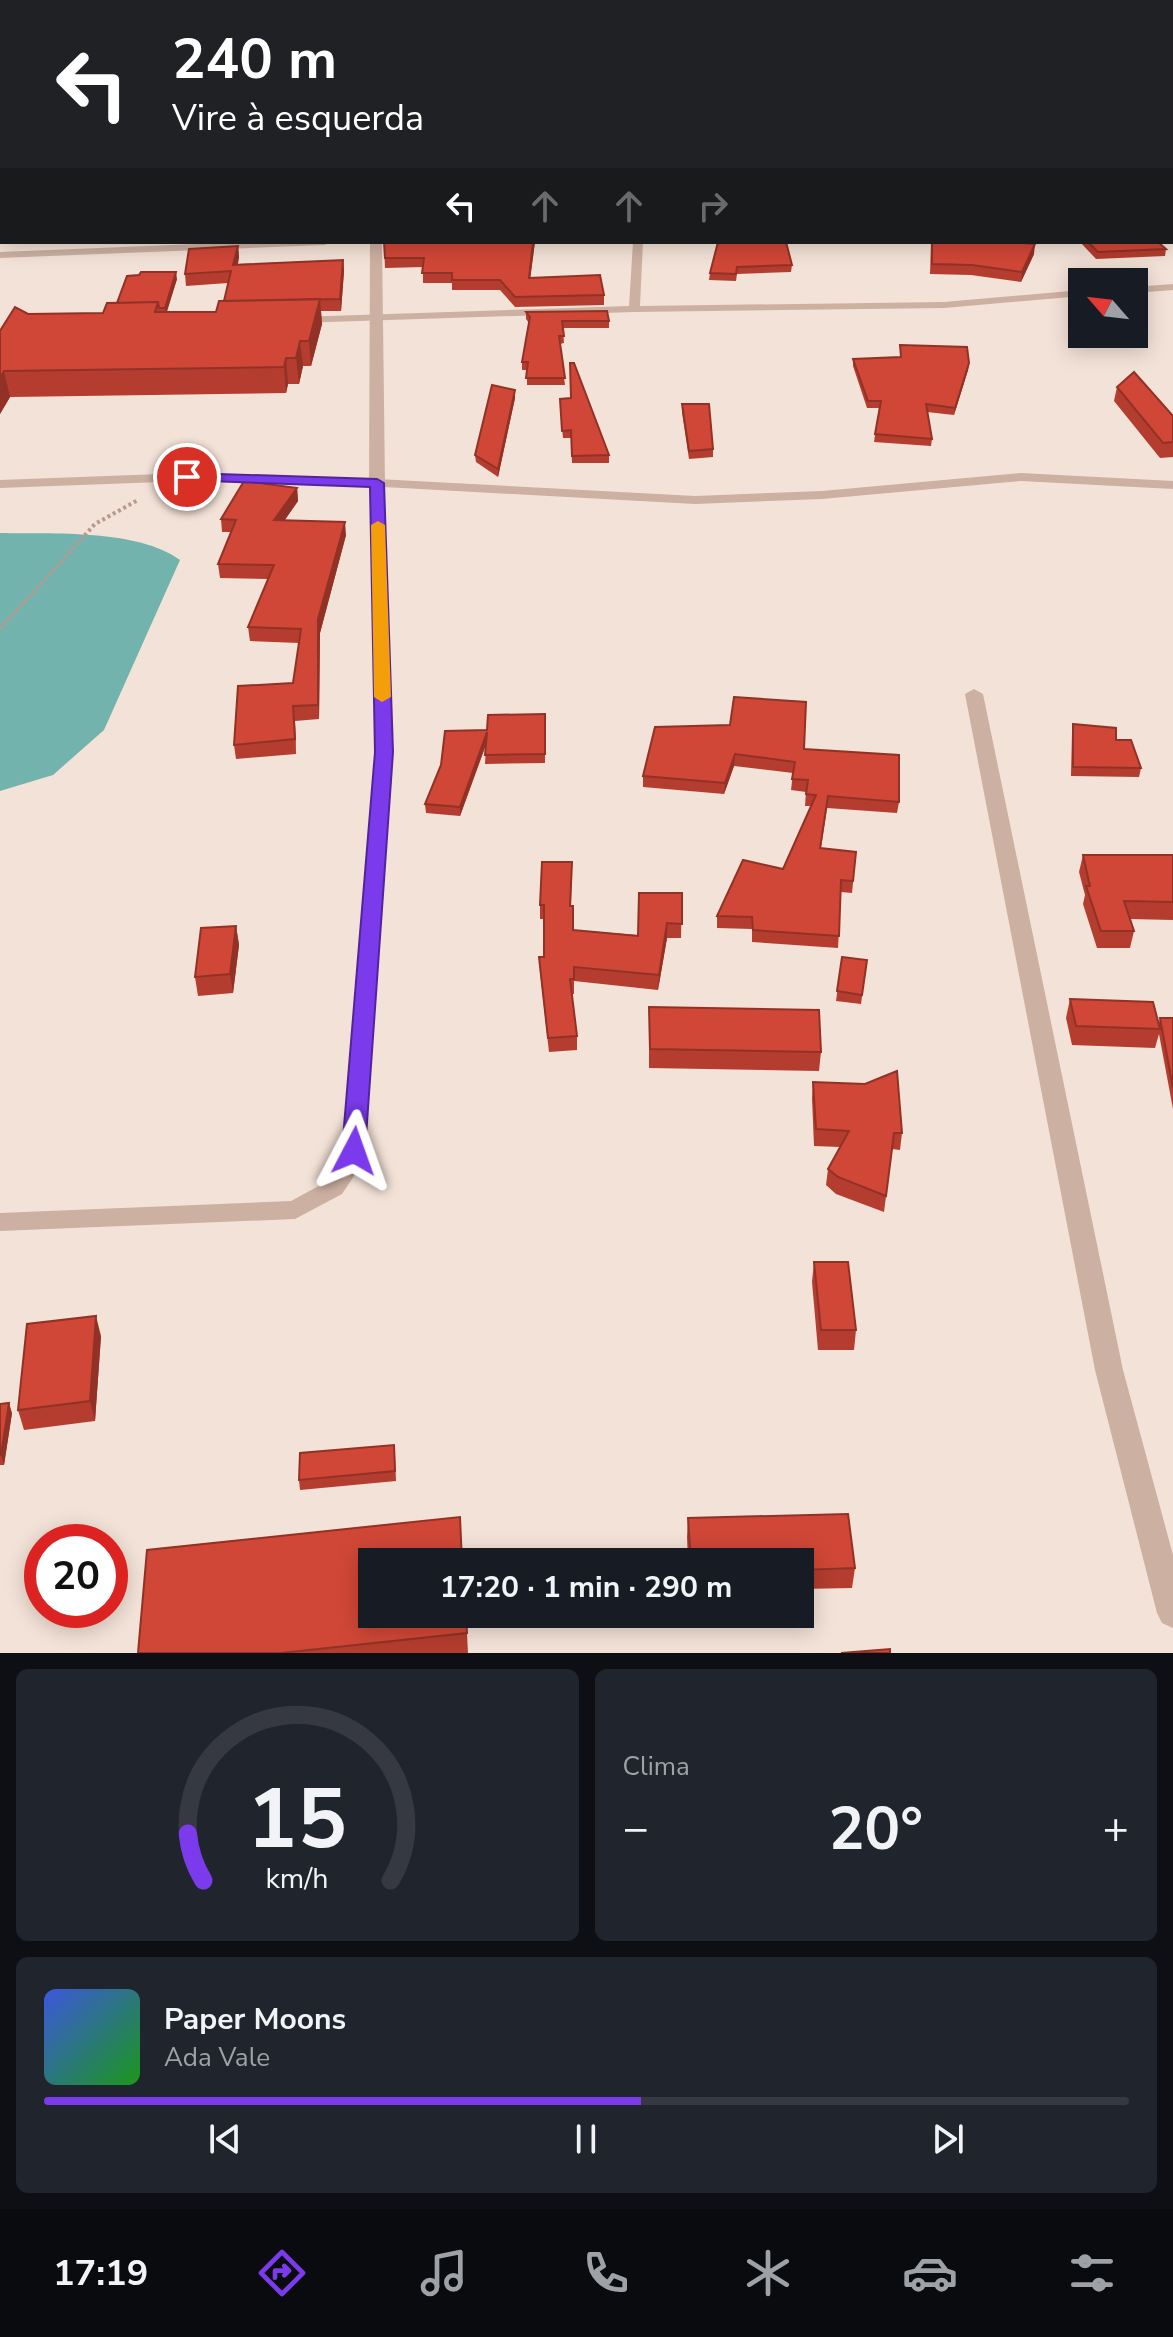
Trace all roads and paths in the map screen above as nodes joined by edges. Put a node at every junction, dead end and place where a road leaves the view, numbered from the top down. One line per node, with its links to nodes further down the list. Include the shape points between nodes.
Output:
1 (275, 244): 4 (lane)
2 (376, 244): 9 (street)
3 (638, 244): 8 (lane)
4 (0, 255)
5 (1173, 287): 6 (lane)
6 (1148, 289)
7 (1068, 294): 8 (lane, via 944,305)
8 (634, 309): 9 (lane)
9 (376, 319): 10 (lane); 12 (street)
10 (284, 320)
11 (187, 477): 12 (lane); 13 (lane); 15 (path, via 95,524)
12 (377, 483): 14 (lane, via 695,500 1021,477); 17 (lane, via 384,752 354,1151 345,1173 334,1188 295,1210)
13 (0, 484)
14 (1173, 485)
15 (0, 629)
16 (974, 694): 18 (street, via 1109,1370)
17 (0, 1222)
18 (1173, 1613)

